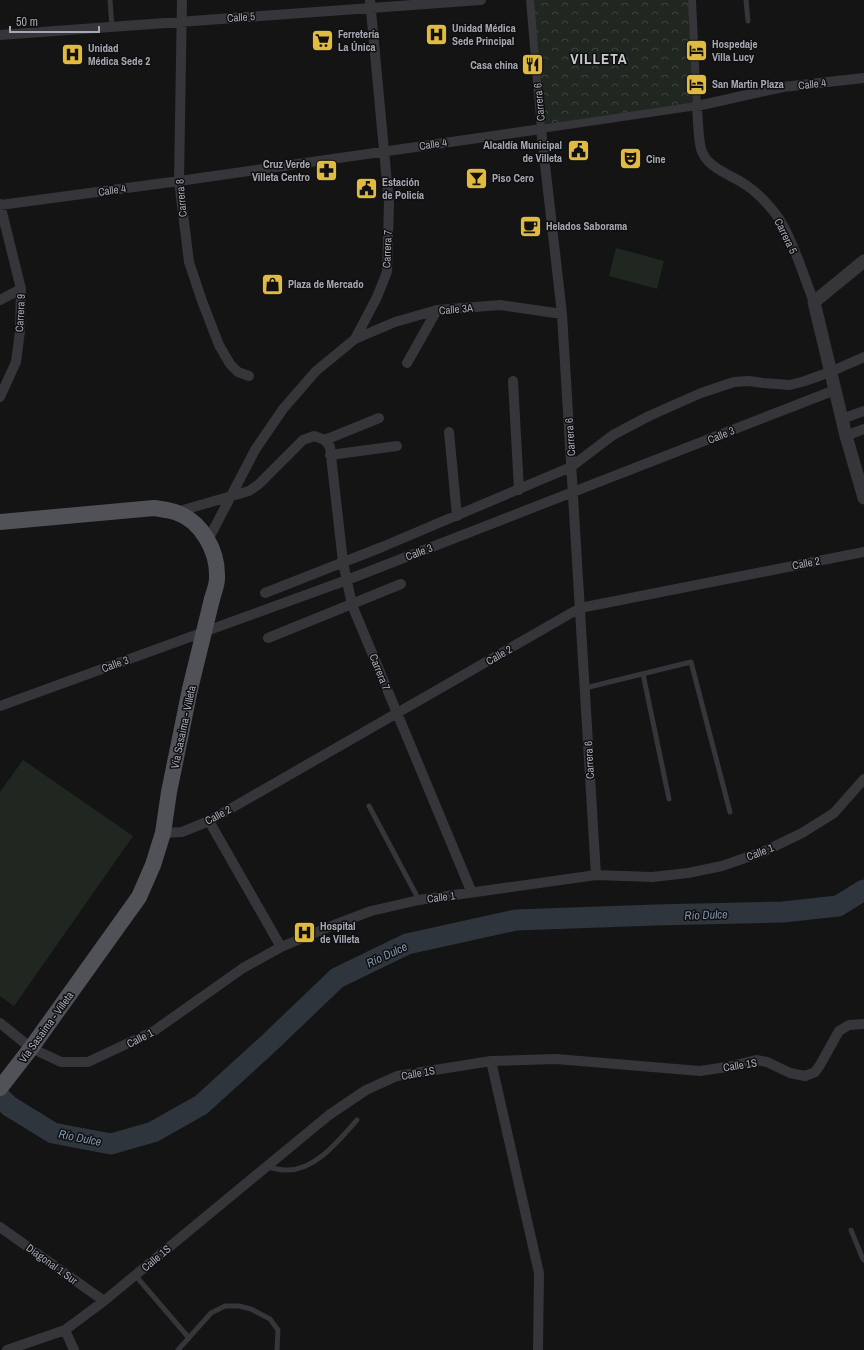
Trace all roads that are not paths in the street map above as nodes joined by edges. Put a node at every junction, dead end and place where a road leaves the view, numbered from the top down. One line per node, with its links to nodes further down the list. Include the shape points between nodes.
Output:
1 (110, 0): 10 (lane)
2 (182, 0): 9 (street, Carrera 8)
3 (481, 0): 7 (street, Calle 5)
4 (530, 0): 14 (street, Carrera 6)
5 (692, 0): 13 (street, Carrera 5)
6 (746, 0): 8 (lane)
7 (370, 4): 9 (street, Calle 5); 15 (street, Carrera 7)
8 (748, 21)
9 (181, 22): 10 (street, Calle 5); 16 (street, Carrera 8)
10 (112, 26): 11 (street, Calle 5)
11 (0, 35)
12 (864, 78): 13 (street, Calle 4, via 783,87)
13 (696, 106): 14 (street, Calle 4); 21 (street, Carrera 5, via 701,150 707,160 760,196 780,220)
14 (541, 129): 15 (street, Calle 4); 23 (street, Carrera 6)
15 (383, 151): 16 (street, Calle 4); 24 (street, Carrera 7, via 388,204 387,272)
16 (179, 181): 17 (street, Calle 4); 28 (street, Carrera 8, via 189,262 202,301 219,345 230,364 238,372)
17 (0, 204): 19 (street, Carrera 9)
18 (864, 261): 21 (street)
19 (21, 289): 20 (street); 31 (street, Carrera 9, via 16,362)
20 (0, 300)
21 (814, 302): 27 (street, Carrera 5)
22 (437, 310): 23 (street, Calle 3A, via 500,305); 24 (street, Calle 3A, via 395,322); 26 (street)
23 (562, 314): 41 (street, Carrera 6)
24 (354, 339): 44 (street, Carrera 7, via 316,371 283,409 255,450)
25 (864, 357): 27 (street, Calle 3)
26 (407, 363)
27 (830, 372): 30 (street, Carrera 5); 41 (street, Calle 3, via 790,385 734,382 701,393 613,435)
28 (249, 376)
29 (514, 381): 42 (street)
30 (835, 390): 34 (street, Carrera 5); 43 (street, Calle 3)
31 (0, 397)
32 (864, 411): 34 (street)
33 (379, 418): 38 (street)
34 (842, 419): 37 (street, Carrera 5)
35 (864, 429): 37 (street)
36 (449, 432): 47 (street)
37 (846, 436): 45 (street, Carrera 5)
38 (325, 440): 40 (street, Carrera 7, via 330,447); 44 (street, via 314,436 303,440 259,484 249,491)
39 (398, 446): 40 (street)
40 (330, 455): 51 (street, Carrera 7)
41 (572, 467): 42 (street, Calle 3); 43 (street, Carrera 6)
42 (519, 490): 47 (street, Calle 3)
43 (573, 493): 52 (street, Calle 3); 56 (street, Carrera 6)
44 (233, 495): 46 (street); 49 (street, Carrera 7)
45 (864, 498)
46 (176, 512): 48 (main road, Vía Sasaima - Villeta, via 154,508); 49 (main road, Vía Sasaima - Villeta, via 193,522)
47 (457, 516): 51 (street, Calle 3)
48 (0, 522)
49 (208, 540): 67 (main road, Vía Sasaima - Villeta, bridge, via 216,557 217,579 190,690)
50 (864, 552): 56 (street, Calle 2)
51 (343, 562): 52 (street, Carrera 7); 54 (street, Calle 3)
52 (347, 580): 55 (street, Carrera 7); 60 (street, Calle 3)
53 (401, 584): 55 (street)
54 (266, 592)
55 (352, 605): 57 (street); 61 (street, Carrera 7)
56 (580, 608): 59 (street, Carrera 6); 61 (street, Calle 2)
57 (268, 638)
58 (643, 674): 59 (lane); 63 (lane); 65 (lane, via 691,662)
59 (585, 688): 68 (street, Carrera 6)
60 (0, 706)
61 (397, 714): 66 (street, Calle 2); 69 (street, Carrera 7)
62 (864, 779): 68 (street, Calle 1, via 834,813 802,834 765,851 722,866 688,873 652,876)
63 (669, 799)
64 (369, 806): 70 (lane)
65 (730, 812)
66 (209, 821): 67 (street, Calle 2, via 182,832); 71 (street)
67 (163, 833): 74 (main road, Vía Sasaima - Villeta, via 139,897)
68 (596, 875): 69 (street, Calle 1)
69 (472, 893): 70 (street, Calle 1)
70 (419, 900): 71 (street, Calle 1, via 371,911)
71 (281, 947): 74 (street, Calle 1, via 243,968 154,1031 88,1062 61,1062)
72 (0, 1023): 74 (street, Calle 1)
73 (864, 1024): 75 (street, Calle 1S, via 848,1025 839,1031 815,1072 806,1076 790,1073 767,1062 756,1060 700,1071 556,1059)
74 (31, 1048): 76 (main road, Vía Sasaima - Villeta)
75 (491, 1061): 78 (street, Calle 1S, via 396,1076 366,1090 329,1115); 90 (street, via 539,1273)
76 (0, 1088)
77 (357, 1120): 78 (lane, via 337,1143 314,1162 286,1170)
78 (266, 1167): 82 (street, Calle 1S)
79 (0, 1227): 83 (street, Diagonal 1 Sur)
80 (851, 1230): 81 (lane)
81 (864, 1260)
82 (136, 1275): 83 (street, Calle 1S); 85 (lane)
83 (104, 1301): 84 (street, Calle 1S)
84 (65, 1330): 86 (street, Calle 1S); 87 (street)
85 (189, 1338): 88 (lane); 89 (lane, via 211,1313 225,1306 239,1306 252,1309 270,1319 278,1330)
86 (7, 1350)
87 (74, 1350)
88 (178, 1350)
89 (277, 1350)
90 (538, 1350)

